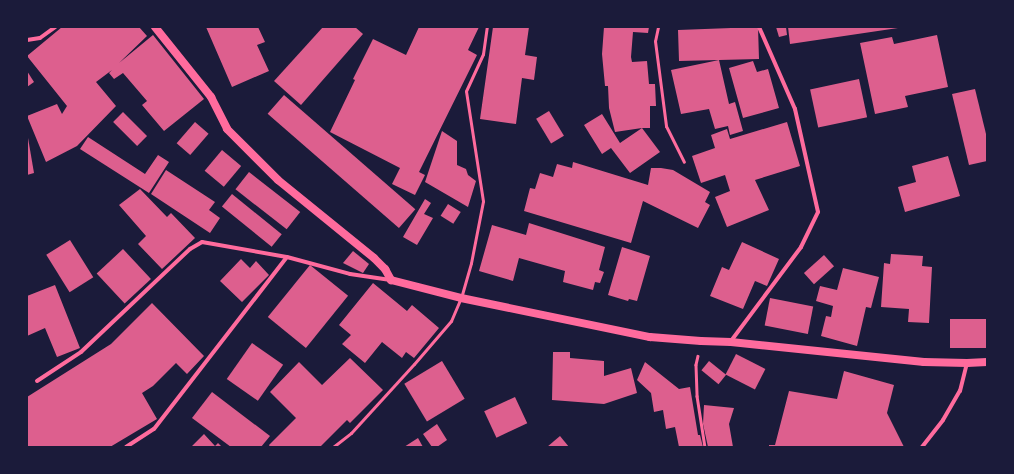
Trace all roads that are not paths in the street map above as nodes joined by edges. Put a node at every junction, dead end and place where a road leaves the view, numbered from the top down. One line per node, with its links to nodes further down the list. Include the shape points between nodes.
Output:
1 (55, 27): 6 (street, via 40,38)
2 (155, 27): 9 (main road, via 211,97 227,129 278,180 386,269)
3 (487, 27): 10 (lane, via 483,54 466,91 483,201)
4 (658, 27): 7 (lane, via 655,42 666,126)
5 (759, 27): 11 (street, via 795,109 818,212 801,247)
6 (27, 40)
7 (684, 162)
8 (286, 257): 9 (street, via 350,274); 14 (street, via 202,242 190,249 81,352); 15 (street, via 154,430)
9 (391, 280): 10 (main road)
10 (462, 298): 11 (main road, via 650,337); 16 (lane, via 451,321 414,364 351,433)
11 (731, 342): 13 (main road, via 924,362)
12 (987, 362): 13 (main road)
13 (967, 363): 17 (street, via 960,391 944,420)
14 (37, 381)
15 (126, 447)
16 (333, 447)
17 (922, 447)

